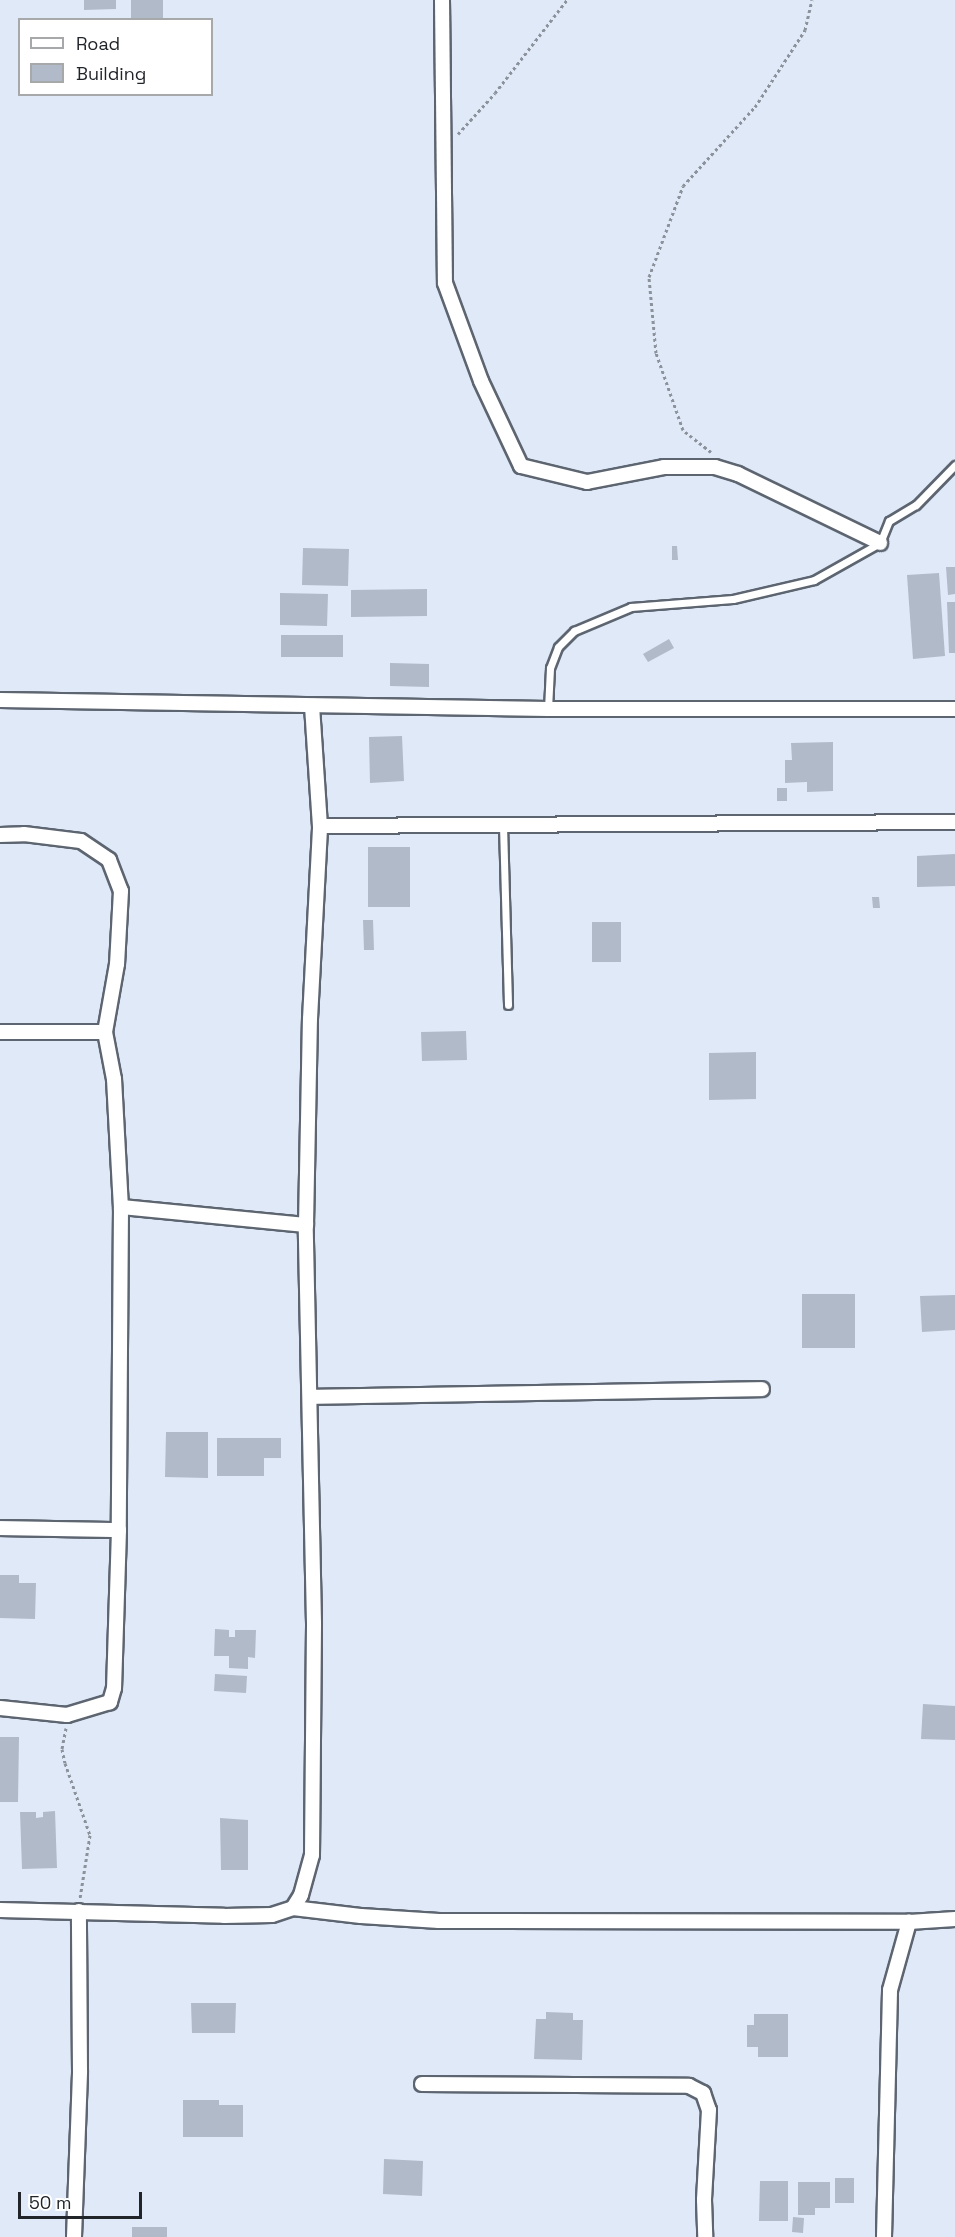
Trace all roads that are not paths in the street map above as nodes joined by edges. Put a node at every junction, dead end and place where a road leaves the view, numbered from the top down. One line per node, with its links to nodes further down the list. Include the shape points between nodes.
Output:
1 (442, 0): 3 (street, via 446,283 481,381 521,466 587,482 663,467 715,467 738,474)
2 (955, 465): 3 (lane, via 916,505 889,521)
3 (880, 543): 6 (lane, via 814,580 733,599 631,607 574,631 558,647 550,668)
4 (0, 700): 5 (street)
5 (312, 706): 6 (street); 10 (street)
6 (548, 709): 7 (street)
7 (955, 709)
8 (955, 822): 9 (street)
9 (503, 825): 10 (street); 12 (lane)
10 (320, 826): 16 (street, via 310,1019)
11 (0, 834): 14 (street, via 81,842 110,860 121,891 117,964)
12 (508, 1005)
13 (0, 1032): 14 (street)
14 (105, 1032): 15 (street, via 114,1079)
15 (121, 1207): 16 (street); 20 (street)
16 (306, 1225): 18 (street)
17 (762, 1389): 18 (street)
18 (311, 1397): 22 (street, via 312,1855 301,1896)
19 (0, 1528): 20 (street)
20 (119, 1530): 21 (street, via 114,1688 110,1702 67,1715)
21 (0, 1708)
22 (293, 1908): 24 (street, via 272,1915 224,1916); 26 (street, via 439,1921)
23 (0, 1910): 24 (street)
24 (79, 1911): 28 (street, via 80,2070)
25 (955, 1919): 26 (street)
26 (909, 1922): 30 (street, via 890,1990)
27 (422, 2084): 29 (street, via 689,2086 703,2093 709,2110)
28 (74, 2237)
29 (705, 2237)
30 (884, 2237)

